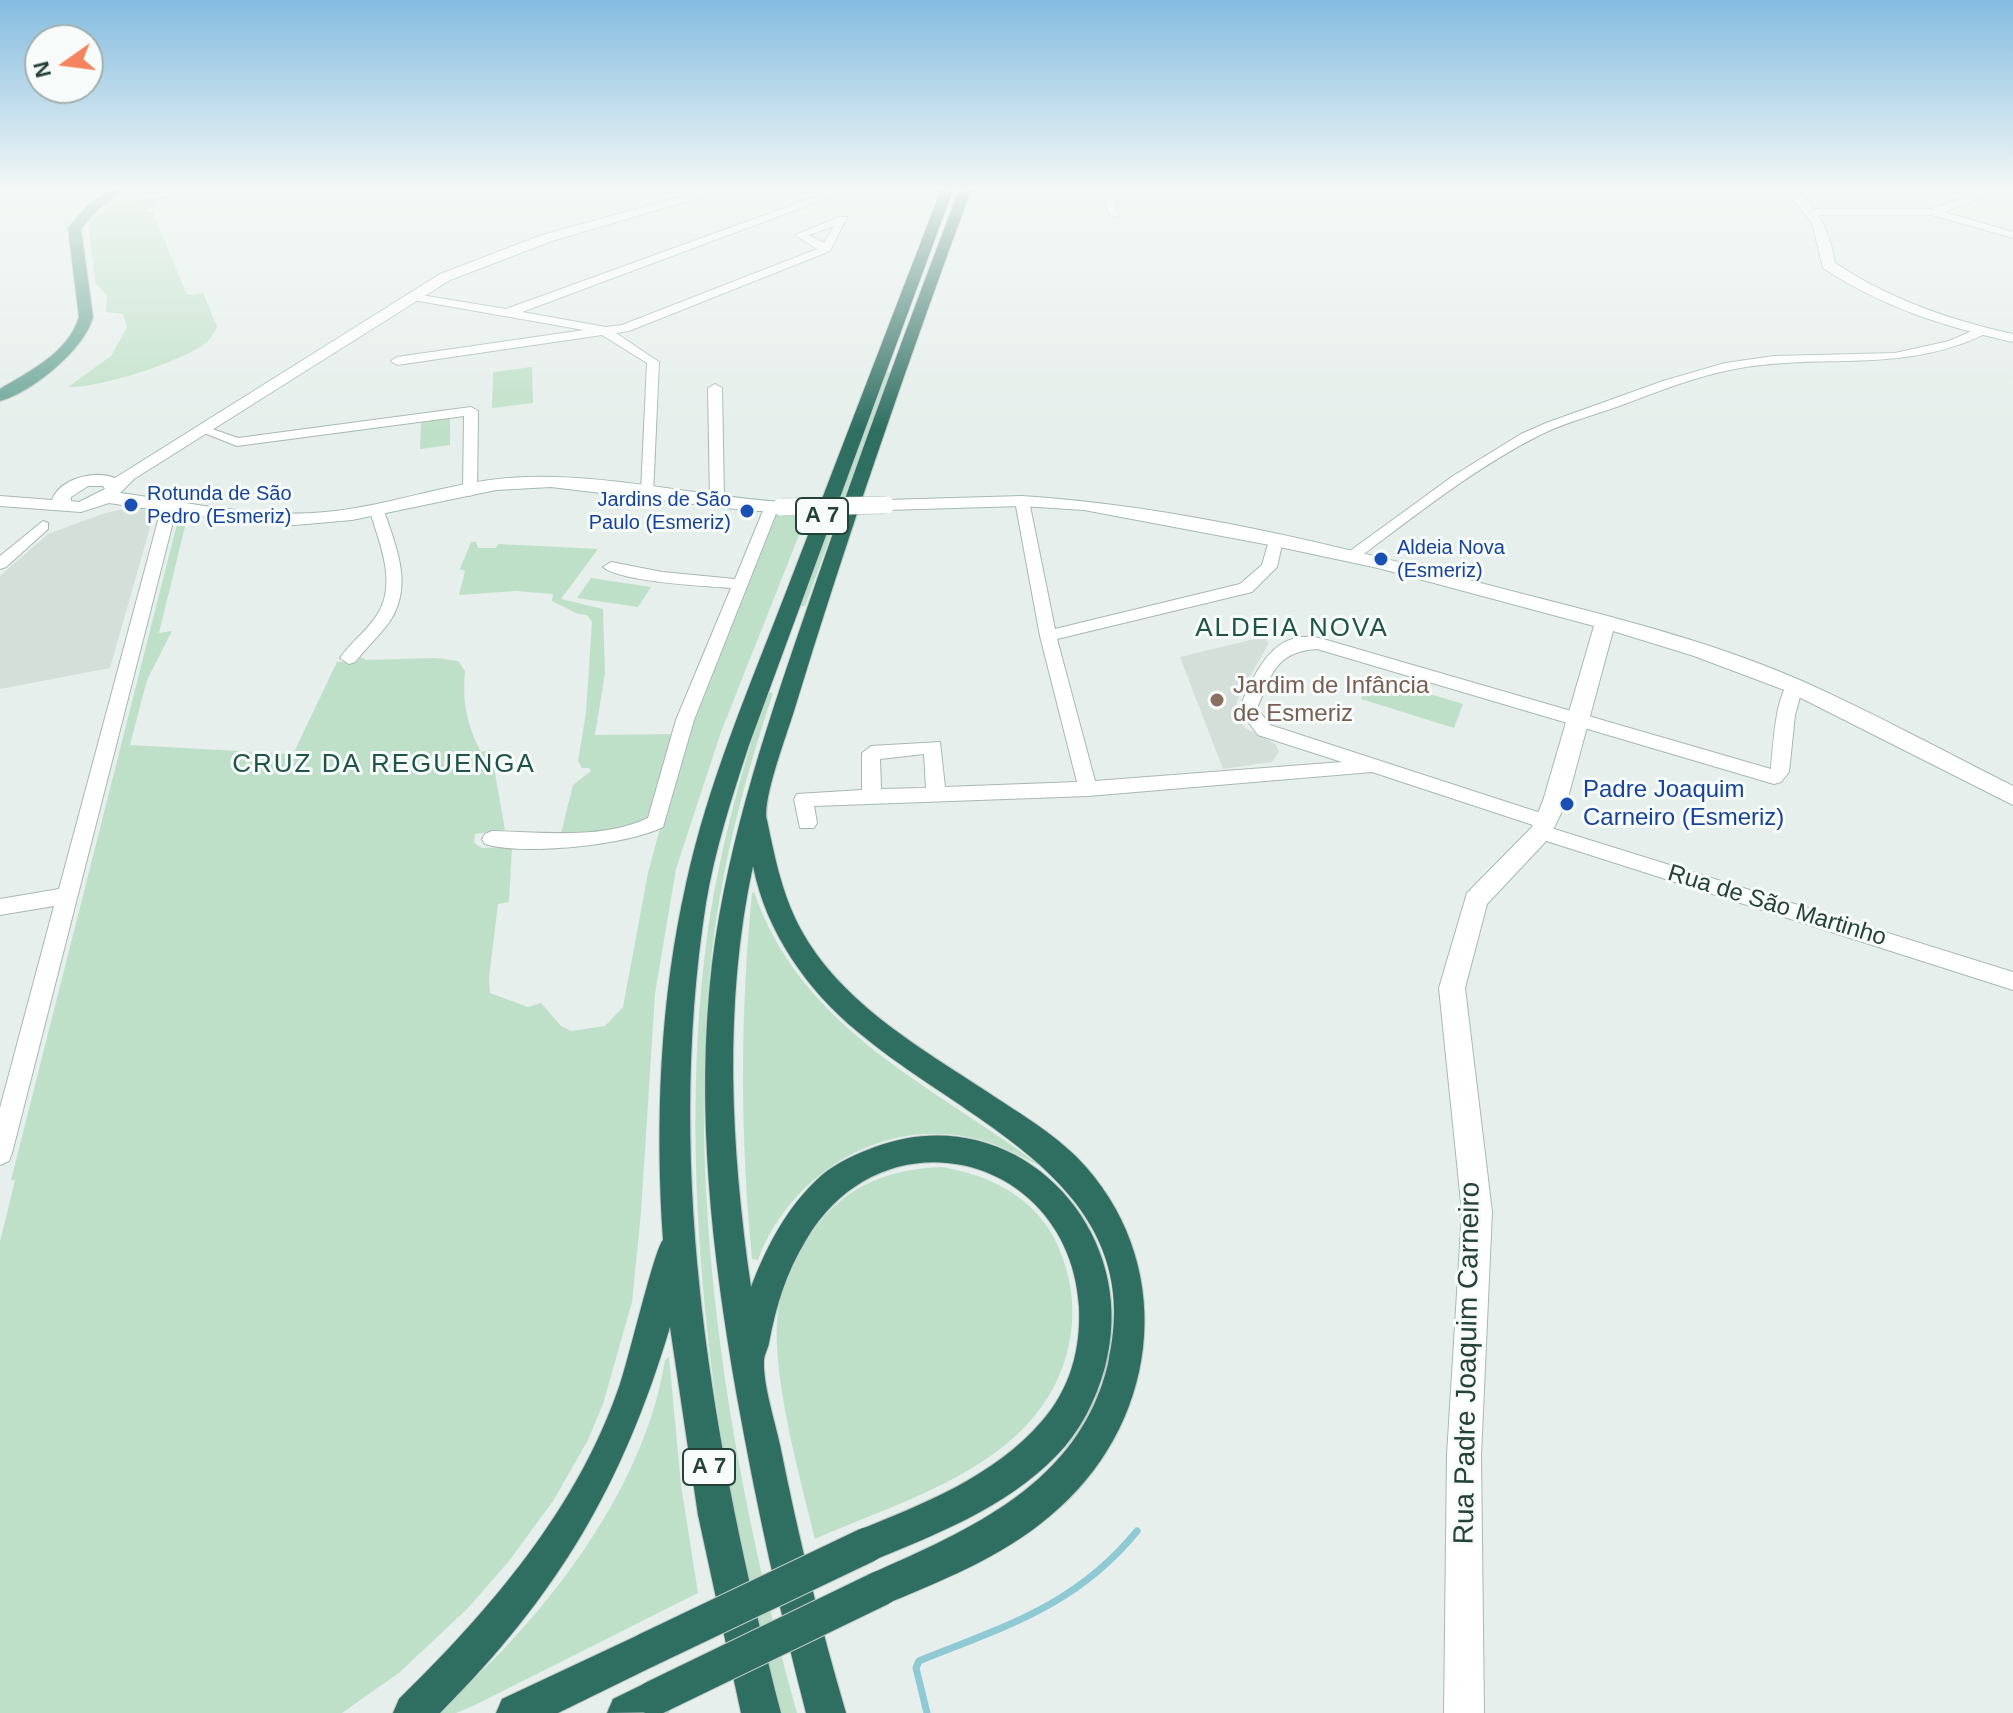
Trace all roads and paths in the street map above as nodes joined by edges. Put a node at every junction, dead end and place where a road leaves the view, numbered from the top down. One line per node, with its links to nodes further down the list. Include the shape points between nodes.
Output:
1 (80, 270): 16 (main road, via 86,317 82,331 65,353)
2 (462, 270): 8 (street)
3 (625, 270): 9 (street)
4 (773, 270): 11 (street, via 625,328)
5 (917, 270): 54 (highway, A 7, via 714,818 683,982 676,1092)
6 (936, 270): 46 (highway, A 7, via 778,723)
7 (1834, 270): 12 (street, via 1856,285)
8 (413, 296): 9 (street); 20 (street)
9 (507, 313): 10 (street)
10 (559, 322): 11 (street); 13 (street)
11 (603, 330): 13 (street); 23 (street, via 653,362)
12 (1981, 331): 14 (street); 32 (street, via 1960,343 1882,360 1746,362 1689,376 1529,435 1449,484)
13 (549, 338): 15 (street)
14 (2013, 338)
15 (397, 361)
16 (32, 376): 18 (main road); 19 (main road)
17 (715, 388): 24 (street)
18 (0, 389)
19 (0, 396)
20 (201, 429): 21 (street); 22 (street, via 237,442 471,411)
21 (107, 488): 25 (street, via 91,505 68,497); 27 (street)
22 (470, 492): 23 (street, via 551,482); 29 (street)
23 (648, 492): 24 (street)
24 (717, 500): 28 (street)
25 (0, 501)
26 (1022, 501): 28 (street, bridge); 31 (street, via 1084,505); 37 (street)
27 (176, 506): 29 (street, via 249,519); 50 (street, via 167,517)
28 (776, 507): 35 (street)
29 (377, 511): 38 (street, via 392,564 392,601)
30 (43, 526): 33 (street)
31 (1275, 540): 32 (street); 37 (street, via 1269,567 1246,588)
32 (1351, 556): 36 (street)
33 (0, 564)
34 (611, 567): 35 (street)
35 (739, 584): 49 (street, via 685,720 656,822 586,837)
36 (1605, 622): 39 (street); 40 (street, Rua Padre Joaquim Carneiro)
37 (1048, 636): 42 (street)
38 (349, 658)
39 (1794, 686): 40 (street, via 1780,772 1774,777); 44 (street)
40 (1577, 720): 41 (street, Rua de São Martinho, via 1317,643 1293,643 1275,654 1248,709 1255,722 1264,730); 48 (street, Rua Padre Joaquim Carneiro)
41 (1375, 767): 42 (street); 48 (street, Rua de São Martinho)
42 (1088, 789): 43 (street)
43 (936, 794): 45 (street); 45 (street, via 933,747 871,753)
44 (2013, 796)
45 (872, 797): 47 (street, via 804,799)
46 (756, 807): 55 (highway, A 7, via 729,935 720,1078 725,1200); 56 (highway, bridge, via 772,894 813,972 872,1028 1028,1136 1075,1176 1110,1226 1127,1276 1128,1360 1103,1428 1076,1467 1040,1502 998,1531)
47 (807, 823)
48 (1544, 827): 52 (street, Rua de São Martinho); 61 (street, Rua Padre Joaquim Carneiro, via 1476,900 1452,988 1477,1212 1464,1455)
49 (492, 839)
50 (67, 896): 51 (street); 53 (street)
51 (0, 907)
52 (2013, 981)
53 (0, 1153)
54 (677, 1218): 57 (highway, via 646,1363 593,1489 515,1603); 59 (highway, A 7, via 699,1406)
55 (749, 1372): 58 (highway, bridge, via 761,1302 781,1253 808,1211 855,1169 908,1150 968,1152 1030,1177 1065,1213 1088,1261 1097,1310 1088,1374 1069,1413 1044,1444 994,1485); 60 (highway, A 7, via 783,1543)
56 (641, 1706)
57 (413, 1713)
58 (516, 1713)
59 (761, 1713)
60 (826, 1713)
61 (1464, 1713)

